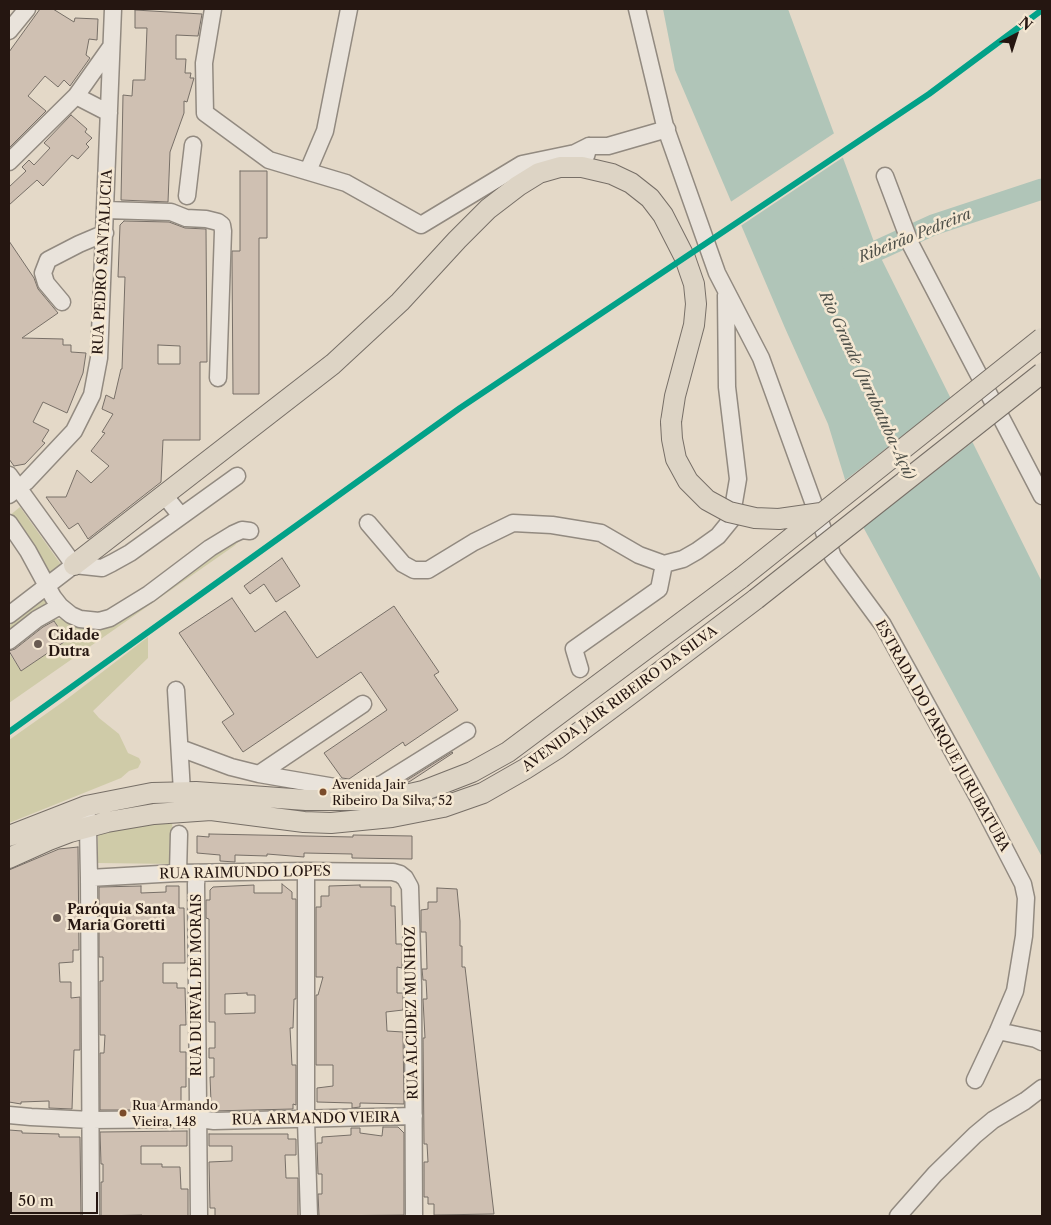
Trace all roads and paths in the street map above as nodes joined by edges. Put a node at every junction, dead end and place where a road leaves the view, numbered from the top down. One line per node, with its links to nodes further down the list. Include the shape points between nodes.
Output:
1 (27, 9): 6 (street)
2 (113, 9): 7 (street, RUA PEDRO SANTALUCIA)
3 (213, 9): 15 (street, via 204,63 205,113 269,160)
4 (349, 9): 15 (street, via 325,131)
5 (637, 9): 10 (street, ESTRADA DO PARQUE JURUBATUBA)
6 (9, 31)
7 (110, 48): 8 (street); 9 (street, RUA PEDRO SANTALUCIA)
8 (76, 96): 9 (street); 13 (street)
9 (109, 113): 18 (street, RUA PEDRO SANTALUCIA)
10 (667, 129): 12 (street, via 608,146); 22 (street, ESTRADA DO PARQUE JURUBATUBA, via 717,273)
11 (193, 145): 17 (street)
12 (589, 146): 14 (street); 15 (street, via 575,153 522,164 421,225 346,183)
13 (9, 162)
14 (582, 167): 30 (main road, via 560,167 540,173 488,209 400,302 333,364); 32 (main road, bridge, via 612,174 631,183 650,198 664,215 685,258 696,304 694,326 671,422 676,459 688,481 707,500 729,512 778,519)
15 (308, 171)
16 (885, 176): 31 (street, via 911,245)
17 (187, 196): 19 (street, via 177,203); 20 (street, via 195,204)
18 (106, 210): 19 (street); 21 (street, RUA PEDRO SANTALUCIA)
19 (175, 213): 20 (street)
20 (194, 219): 26 (street, via 218,222 223,231)
21 (105, 233): 23 (street, via 48,260 44,273 46,283); 29 (street, RUA PEDRO SANTALUCIA, via 99,358 92,395 74,431)
22 (726, 290): 37 (street, via 727,387 738,480 731,520 718,536 697,551); 62 (street, ESTRADA DO PARQUE JURUBATUBA, via 761,358 833,557 883,625 1023,884 1025,926 1020,967 1015,991)
23 (62, 302)
24 (1042, 338): 32 (main road, AVENIDA JAIR RIBEIRO DA SILVA, bridge)
25 (1042, 374): 52 (main road, AVENIDA JAIR RIBEIRO DA SILVA, bridge, via 756,599 558,748 482,792 443,807)
26 (218, 378)
27 (9, 475): 29 (street)
28 (237, 476): 33 (street)
29 (14, 492): 38 (street)
30 (164, 496): 33 (street); 38 (main road)
31 (1042, 496)
32 (821, 514): 49 (main road, AVENIDA JAIR RIBEIRO DA SILVA, bridge, via 741,578 508,752 472,772)
33 (181, 516): 38 (street, via 130,553 102,568)
34 (9, 523): 39 (street)
35 (368, 523): 37 (street, via 403,564 414,570 428,570 513,523 552,524 601,533 640,555)
36 (250, 531): 40 (street, via 242,530 210,548 149,594 110,618 99,621 80,619)
37 (664, 564): 43 (street, via 659,589 574,649)
38 (74, 565): 39 (street)
39 (47, 584): 40 (street); 41 (street)
40 (60, 606): 42 (street)
41 (9, 615)
42 (9, 641)
43 (580, 669)
44 (176, 690): 47 (street)
45 (363, 704): 48 (street)
46 (467, 731): 48 (street, via 382,784 358,791)
47 (180, 748): 48 (street); 50 (street)
48 (259, 774)
49 (423, 791): 50 (main road, AVENIDA JAIR RIBEIRO DA SILVA, via 362,800); 52 (main road, via 419,804)
50 (182, 792): 51 (main road, AVENIDA JAIR RIBEIRO DA SILVA, via 152,793)
51 (86, 806): 53 (street); 55 (main road, AVENIDA JAIR RIBEIRO DA SILVA)
52 (411, 813): 53 (main road, AVENIDA JAIR RIBEIRO DA SILVA, via 331,823 212,810 179,811)
53 (88, 828): 56 (main road, AVENIDA JAIR RIBEIRO DA SILVA, via 49,840); 61 (street)
54 (179, 834): 58 (street)
55 (9, 836)
56 (9, 858)
57 (306, 871): 59 (street, RUA RAIMUNDO LOPES); 60 (street, RUA RAIMUNDO LOPES); 70 (street)
58 (178, 873): 59 (street, RUA RAIMUNDO LOPES); 61 (street, RUA RAIMUNDO LOPES)
59 (198, 873): 68 (street, RUA DURVAL DE MORAIS)
60 (400, 874): 67 (street, RUA ALCIDEZ MUNHOZ, via 410,886)
61 (89, 878): 69 (street)
62 (998, 1031): 63 (street); 64 (street, ESTRADA DO PARQUE JURUBATUBA)
63 (1042, 1042)
64 (975, 1080)
65 (1042, 1088): 75 (street, via 981,1130 935,1174)
66 (9, 1114): 69 (street, RUA ARMANDO VIEIRA)
67 (414, 1116): 70 (street, RUA ARMANDO VIEIRA); 74 (street, RUA ALCIDEZ MUNHOZ)
68 (199, 1119): 69 (street, RUA ARMANDO VIEIRA); 70 (street, RUA ARMANDO VIEIRA); 72 (street, RUA DURVAL DE MORAIS)
69 (91, 1120): 71 (street)
70 (306, 1120): 73 (street)
71 (91, 1216)
72 (199, 1216)
73 (309, 1216)
74 (414, 1216)
75 (898, 1216)

